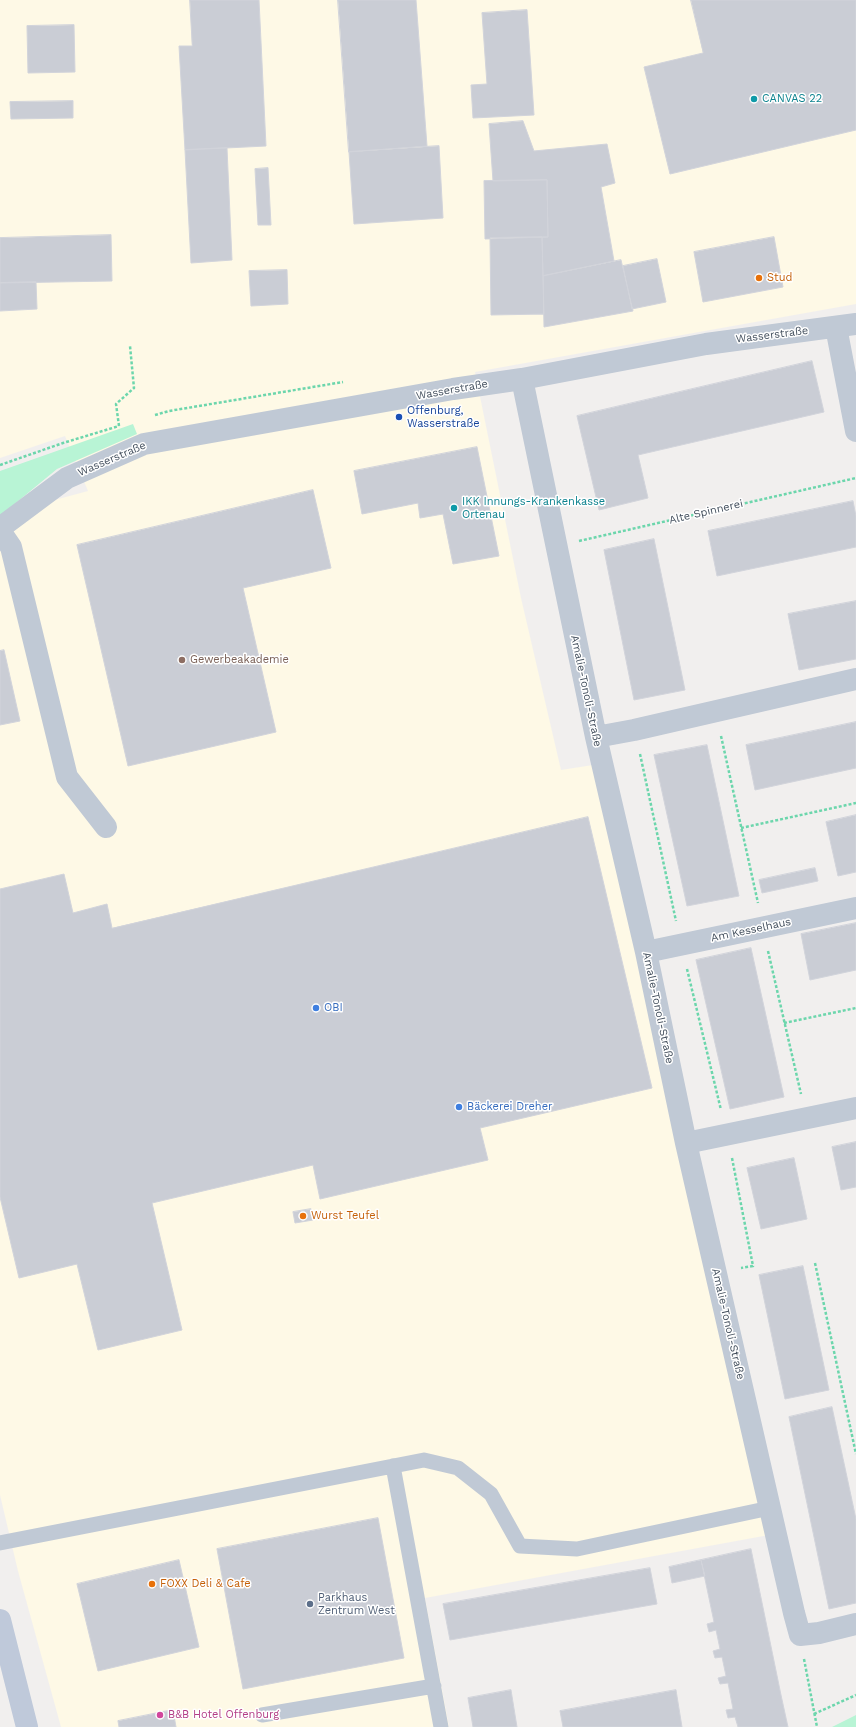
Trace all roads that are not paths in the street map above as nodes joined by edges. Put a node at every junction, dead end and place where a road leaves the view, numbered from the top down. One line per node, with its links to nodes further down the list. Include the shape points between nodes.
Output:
1 (846, 326): 2 (street, Wasserstraße, via 706,344); 3 (street)
2 (522, 379): 4 (street, Wasserstraße, via 144,444 67,478); 6 (street, Amalie-Tonoli-Straße)
3 (856, 431)
4 (0, 530): 7 (street, Wasserstraße, via 11,547 67,777)
5 (856, 679): 6 (street)
6 (596, 737): 9 (street, Amalie-Tonoli-Straße)
7 (106, 827)
8 (856, 908): 9 (street, Am Kesselhaus)
9 (646, 952): 11 (street, Amalie-Tonoli-Straße)
10 (856, 1108): 11 (street)
11 (686, 1143): 13 (street, Amalie-Tonoli-Straße)
12 (393, 1466): 13 (lane, via 424,1460 458,1468 491,1494 520,1546 577,1550); 14 (lane); 17 (lane)
13 (770, 1508): 16 (street, Amalie-Tonoli-Straße, via 800,1635)
14 (0, 1543)
15 (0, 1620): 19 (main road)
16 (856, 1624)
17 (434, 1686): 18 (lane); 20 (lane)
18 (262, 1715)
19 (27, 1727)
20 (441, 1727)

